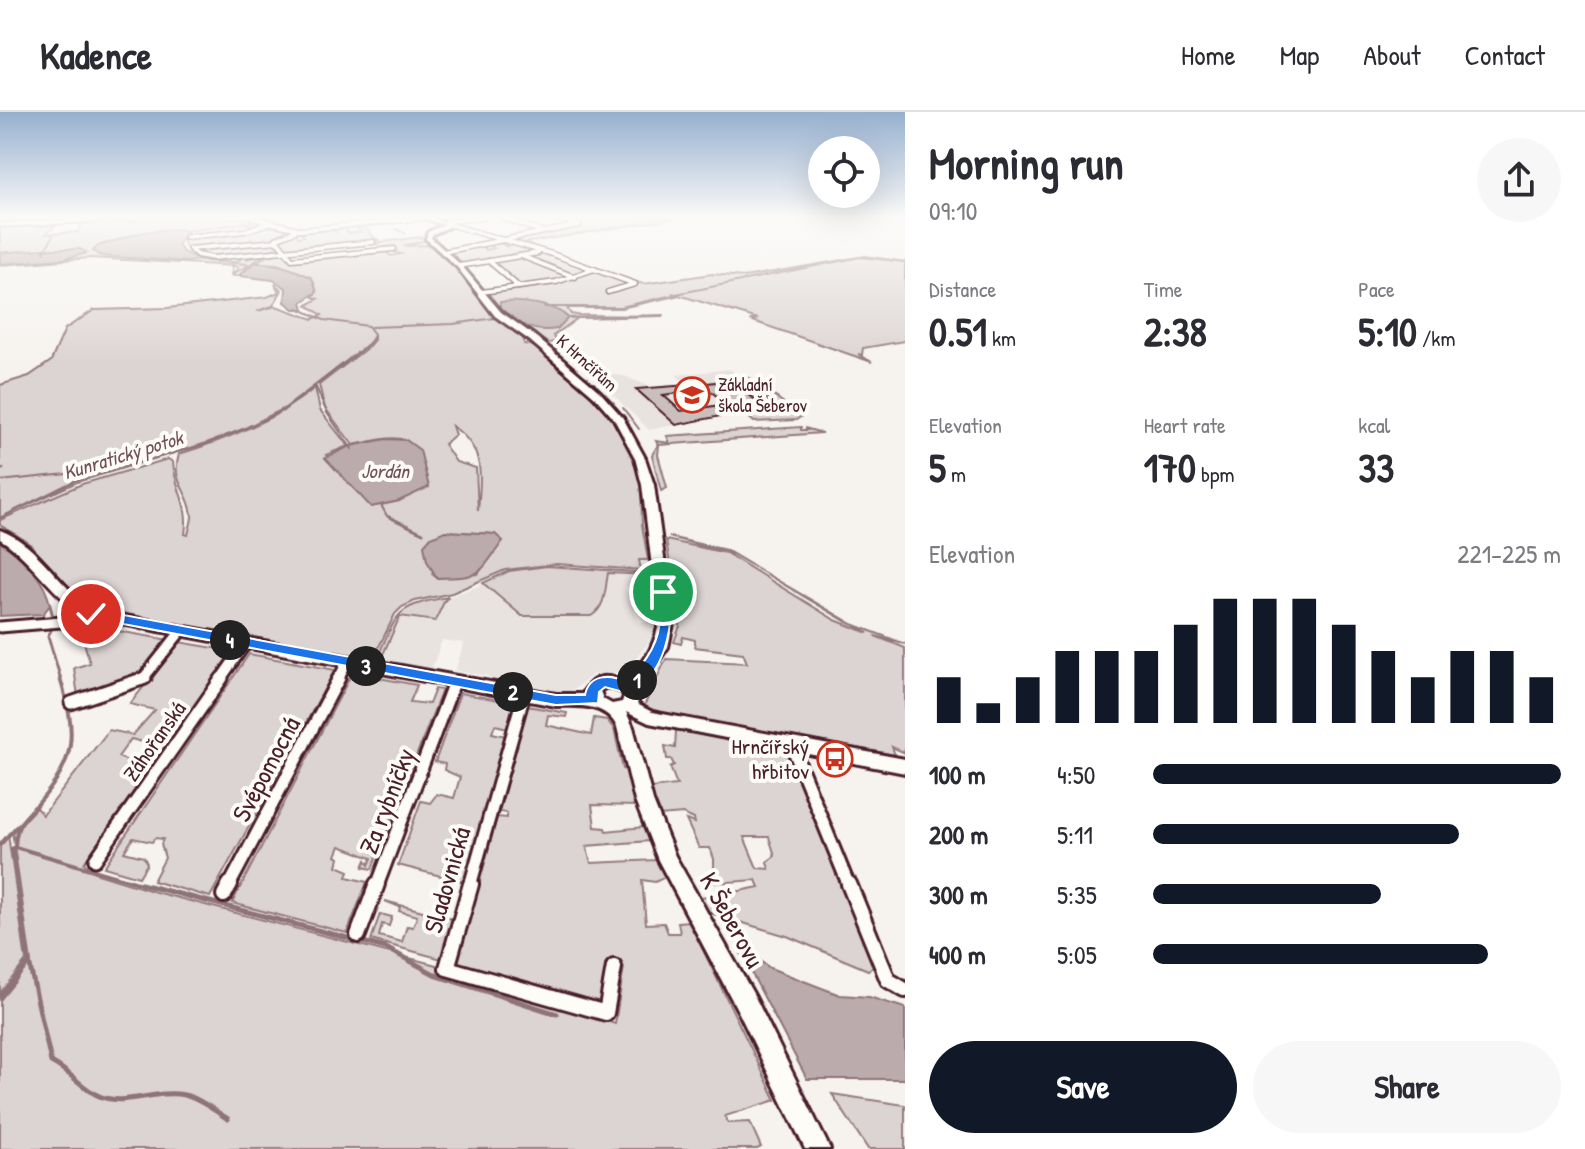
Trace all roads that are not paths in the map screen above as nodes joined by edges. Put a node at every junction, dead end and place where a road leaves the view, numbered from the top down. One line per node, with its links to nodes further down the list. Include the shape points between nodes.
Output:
1 (459, 266): 8 (street, K Hrnčířům)
2 (495, 266): 7 (street)
3 (548, 266): 6 (street)
4 (587, 266): 5 (street)
5 (594, 269): 6 (street); 9 (street, via 635,284)
6 (575, 277): 7 (street)
7 (519, 287): 8 (street)
8 (481, 292): 17 (street, K Hrnčířům, via 498,314 606,403 643,466 666,624 661,647)
9 (608, 292)
10 (0, 534): 11 (street, via 29,553 73,604)
11 (91, 614): 12 (street); 13 (street)
12 (0, 627)
13 (181, 631): 14 (street); 20 (street, via 144,679)
14 (246, 643): 15 (street); 26 (street, Záhořanská)
15 (347, 662): 16 (street); 27 (street, Svépomocná)
16 (454, 682): 18 (street); 28 (street, Za rybníčky)
17 (627, 688): 19 (street, via 601,682 592,691); 21 (street, via 632,696)
18 (524, 694): 19 (street); 29 (street, Sladovnická, via 447,968 606,1013)
19 (593, 699): 21 (street, via 600,706)
20 (71, 703)
21 (622, 708): 22 (street); 23 (street, K Šeberovu)
22 (649, 717): 23 (street); 24 (street)
23 (626, 730): 31 (street, K Šeberovu, via 661,847)
24 (792, 746): 25 (street); 30 (street, via 888,980)
25 (905, 766)
26 (95, 860)
27 (224, 895)
28 (358, 935)
29 (614, 967)
30 (905, 990)
31 (818, 1149)

